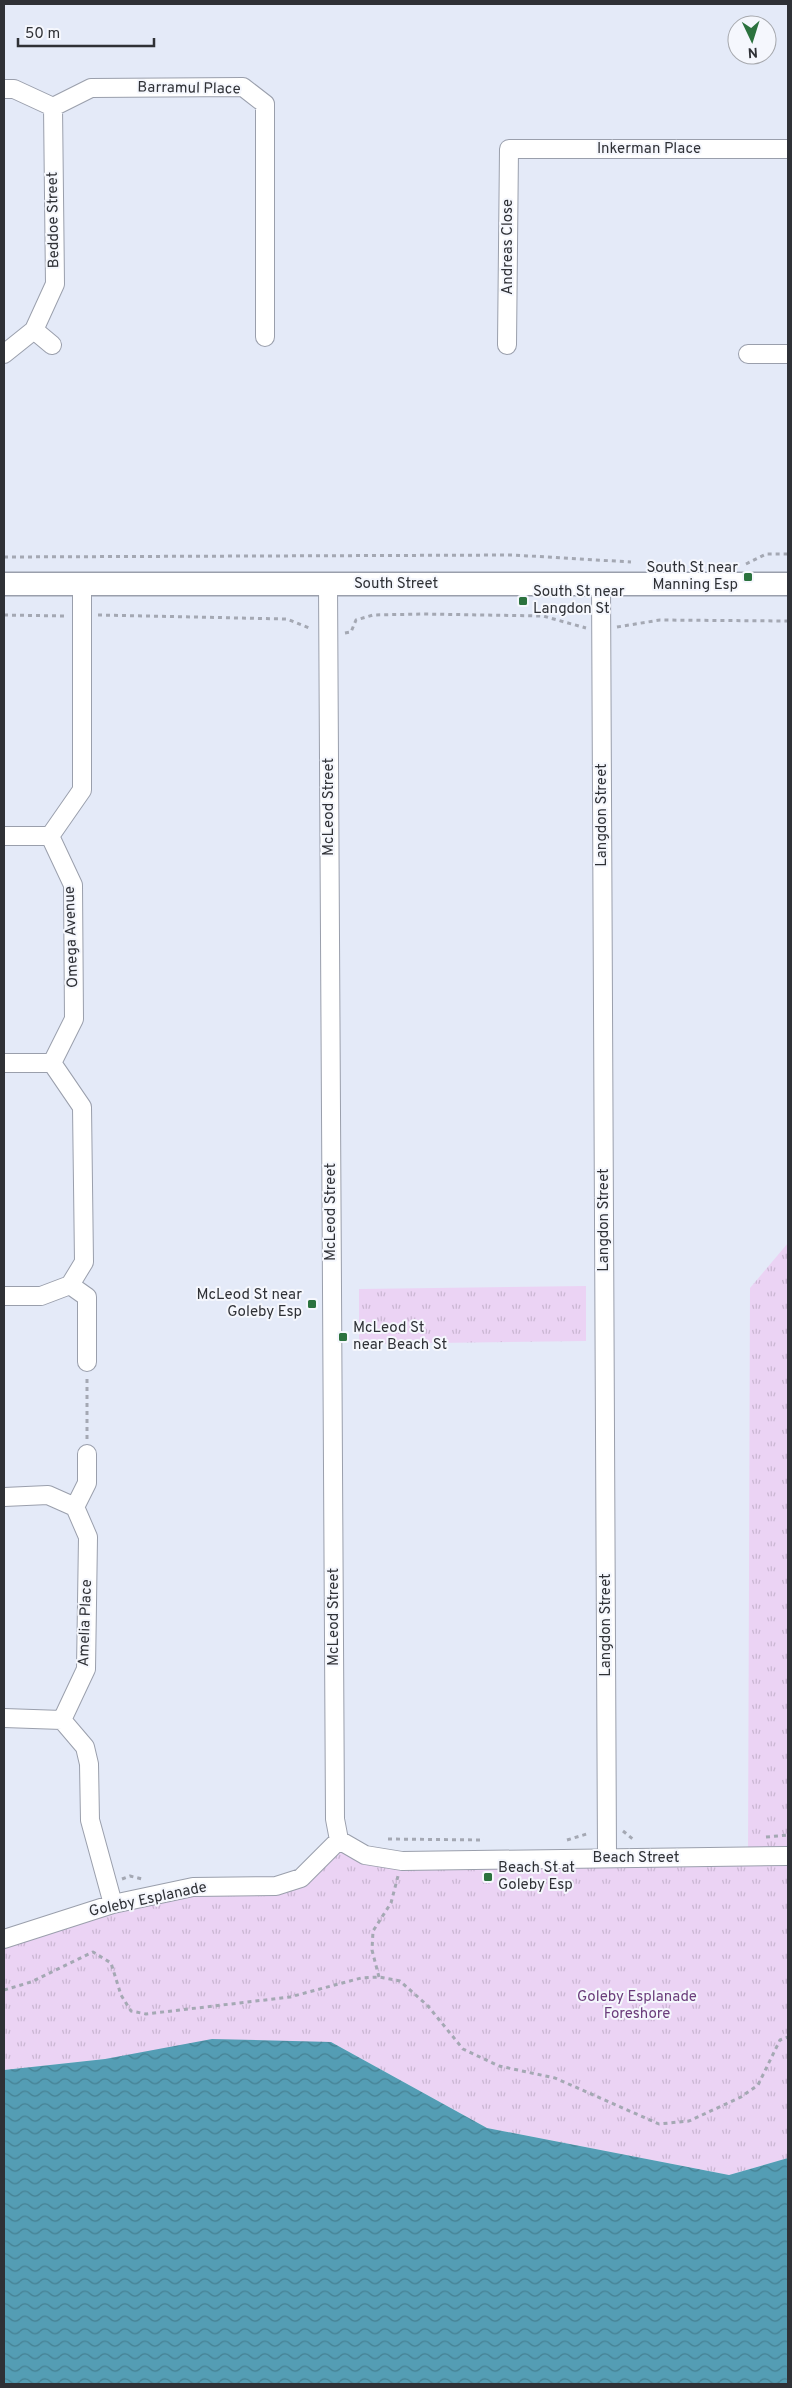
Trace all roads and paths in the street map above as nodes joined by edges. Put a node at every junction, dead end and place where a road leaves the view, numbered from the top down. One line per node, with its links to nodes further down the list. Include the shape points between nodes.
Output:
1 (4, 89): 2 (street, via 14,89)
2 (53, 107): 5 (street, Beddoe Street, via 55,284); 6 (street, Barramul Place, via 91,88 243,87 265,104)
3 (509, 149): 4 (street, Inkerman Place); 8 (street, Andreas Close)
4 (788, 149)
5 (34, 330): 7 (street); 9 (street, Beddoe Street)
6 (266, 337)
7 (52, 345)
8 (507, 345)
9 (4, 354)
10 (748, 354): 11 (street)
11 (788, 354)
12 (788, 554): 15 (path, via 766,554)
13 (4, 557): 14 (path, via 513,555)
14 (633, 562)
15 (744, 565)
16 (601, 583): 19 (street, South Street); 20 (street, South Street); 24 (street, Langdon Street)
17 (4, 584): 18 (street, South Street)
18 (82, 584): 19 (street, South Street); 21 (street)
19 (328, 584): 25 (street, McLeod Street)
20 (788, 584)
21 (82, 615): 22 (path); 25 (path, via 287,619); 27 (street, via 82,790)
22 (4, 616)
23 (788, 621): 24 (path, via 660,620)
24 (601, 627): 25 (path, via 584,628 543,616 373,615 356,620 350,632); 40 (street, Langdon Street)
25 (328, 634): 38 (street, McLeod Street, via 335,1808)
26 (4, 836): 27 (street)
27 (50, 836): 29 (street, Omega Avenue, via 72,885 74,1018)
28 (4, 1063): 29 (street)
29 (52, 1063): 30 (street, via 82,1107 84,1262)
30 (70, 1285): 31 (street, via 41,1296); 32 (street, via 87,1296)
31 (4, 1296)
32 (87, 1362): 33 (path)
33 (87, 1454): 35 (street, via 87,1483)
34 (4, 1497): 35 (street, via 48,1495)
35 (75, 1506): 37 (street, Amelia Place, via 88,1538 86,1669)
36 (4, 1718): 37 (street)
37 (62, 1720): 42 (street, via 85,1747 90,1820)
38 (339, 1840): 41 (street, Beach Street, via 365,1855); 42 (street, Goleby Esplanade, via 301,1878 276,1886 193,1887)
39 (788, 1856): 40 (street, Beach Street)
40 (607, 1858): 41 (street, Beach Street)
41 (402, 1861): 44 (path, via 391,1903 373,1932 372,1950)
42 (114, 1904): 43 (street, Goleby Esplanade)
43 (4, 1940)
44 (379, 1977): 45 (path, via 361,1978 290,1997 146,2014 132,2011 121,1995 111,1963 93,1952 31,1982); 46 (path, via 400,1982 428,2006 463,2049 499,2066 556,2078 659,2124 689,2121 741,2097 758,2084 780,2040)
45 (4, 1990)
46 (788, 2037)

